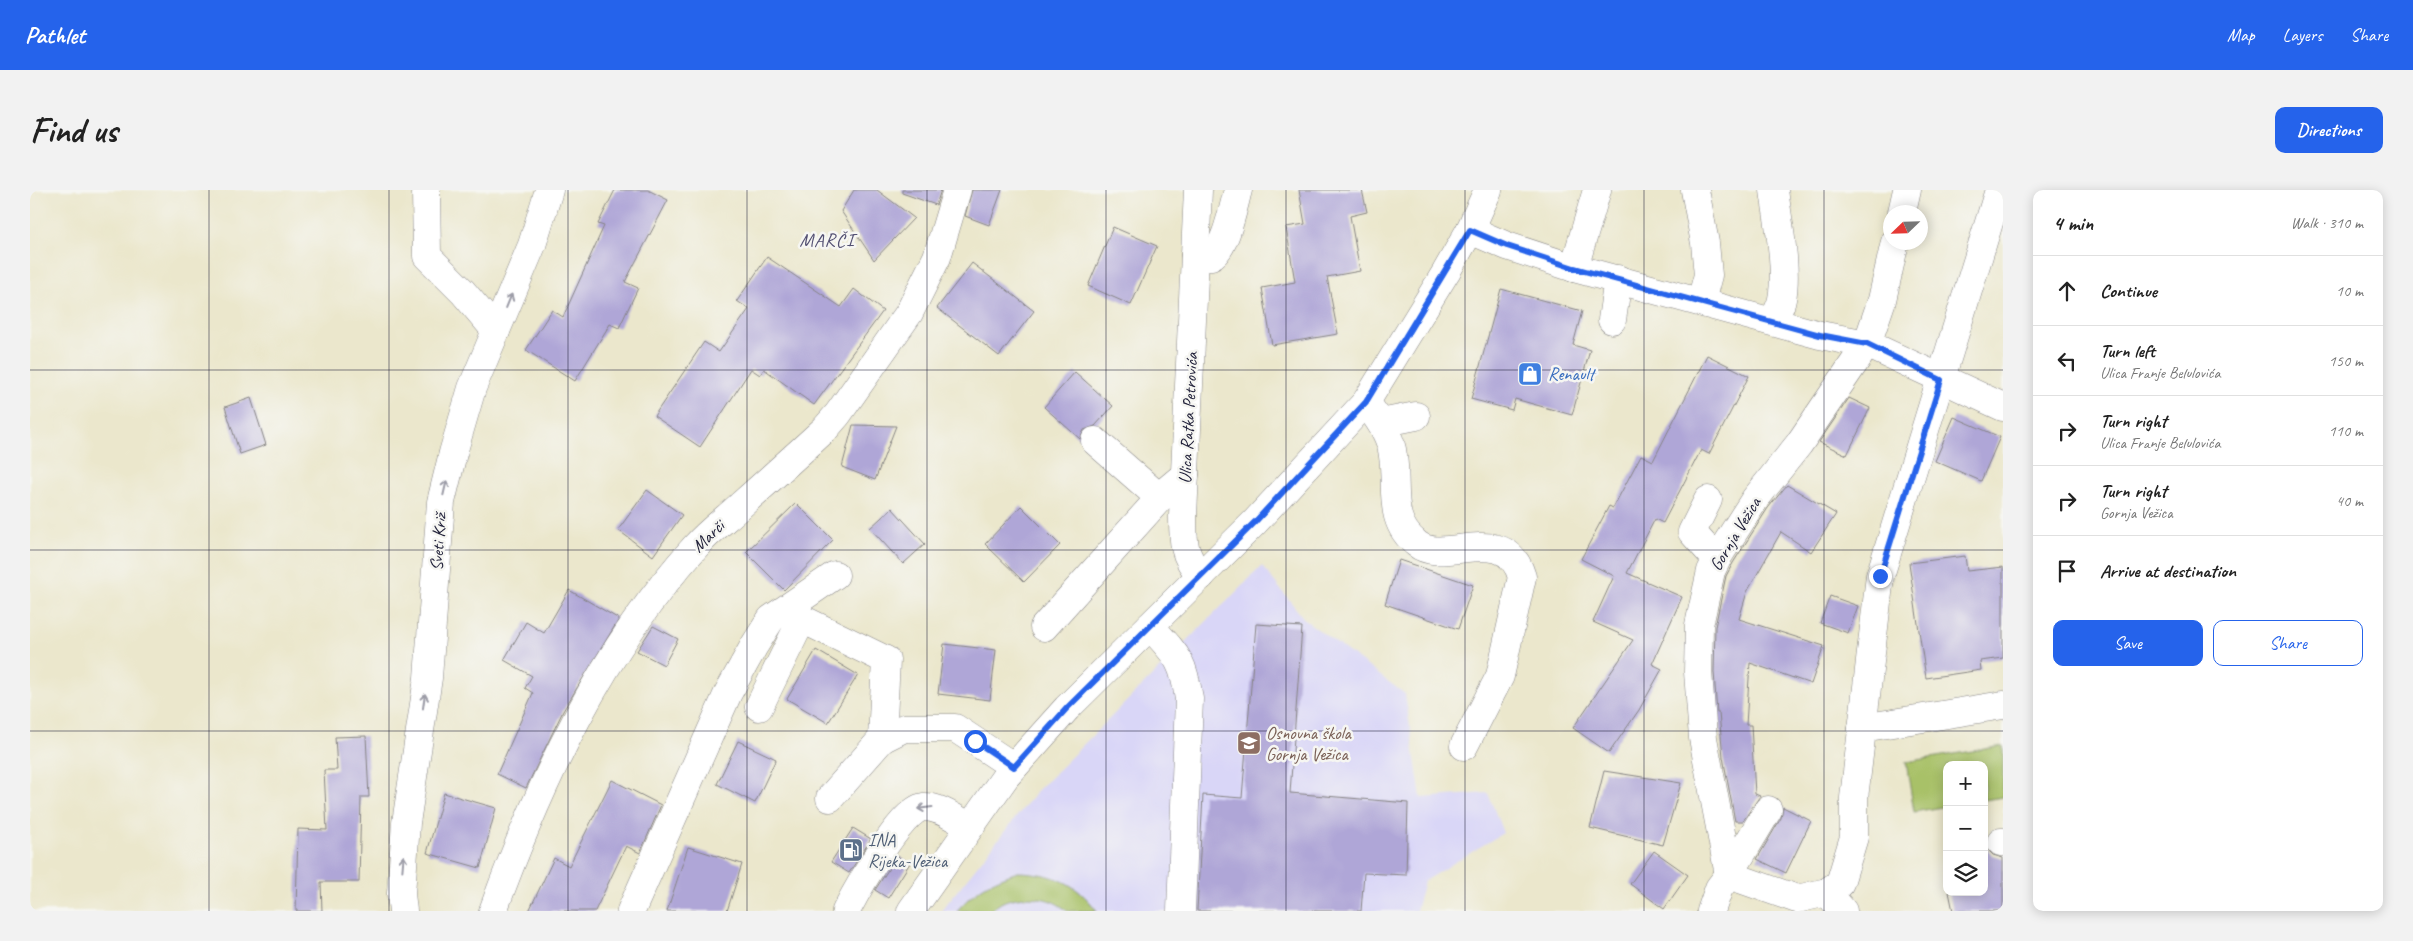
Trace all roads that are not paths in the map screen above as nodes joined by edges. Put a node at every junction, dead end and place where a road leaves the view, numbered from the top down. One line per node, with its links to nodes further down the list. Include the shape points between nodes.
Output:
1 (426, 190): 21 (street, via 427,256)
2 (549, 190): 21 (street, Sveti Križ, one-way to 2, via 532,245)
3 (957, 190): 49 (street, Marči, via 937,257 909,313 838,414 697,544 654,595 616,652 540,794)
4 (1198, 190): 15 (street, Ulica Ratka Petrovića)
5 (1238, 190): 15 (street, via 1217,251 1212,256)
6 (1488, 190): 13 (street)
7 (1597, 190): 16 (street)
8 (1695, 190): 18 (street, via 1708,275)
9 (1774, 190): 20 (street, via 1783,279 1782,299)
10 (1907, 190): 12 (street)
11 (1999, 190): 23 (street)
12 (1904, 205)
13 (1470, 230): 16 (street); 25 (street)
14 (1893, 250): 22 (street, Gornja Vežica, via 1882,300)
15 (1195, 255): 28 (street, Ulica Ratka Petrovića)
16 (1574, 268): 17 (street)
17 (1618, 279): 18 (street); 19 (street)
18 (1701, 301): 20 (street)
19 (1612, 320)
20 (1774, 320): 22 (street, via 1820,335)
21 (496, 331): 48 (street, Sveti Križ, one-way to 21, via 401,894 406,823 428,678 442,502 472,388)
22 (1867, 344): 23 (street); 31 (street, Gornja Vežica)
23 (1941, 380): 24 (street); 38 (street, via 1880,576)
24 (2003, 407)
25 (1373, 413): 26 (street); 33 (street); 40 (street, via 1387,432 1393,456 1393,497 1398,519 1407,535 1418,546 1437,551 1486,547 1511,555 1522,577 1500,676)
26 (1416, 416)
27 (1095, 441): 29 (street)
28 (1185, 475): 29 (street); 33 (street, Ulica Ratka Petrovića, via 1183,545 1190,564)
29 (1160, 498): 35 (street)
30 (1708, 500): 31 (street, via 1692,532)
31 (1716, 559): 45 (street, Gornja Vežica, via 1710,572 1699,625 1698,672 1703,738)
32 (835, 575): 50 (street, via 771,619 754,646 728,693)
33 (1201, 576): 34 (street)
34 (1150, 626): 41 (street, via 1067,708); 53 (street, via 1179,659 1185,673 1188,699)
35 (1044, 627)
36 (2003, 705): 38 (street)
37 (759, 707): 39 (street, via 802,619 886,660)
38 (1862, 728): 47 (street, via 1854,798 1854,837)
39 (882, 739): 41 (street, via 904,728 955,728); 42 (street)
40 (1464, 746)
41 (1014, 767): 44 (street)
42 (830, 798)
43 (1768, 810): 45 (street)
44 (969, 826): 51 (street, one-way to 51, via 934,807 921,807 914,811 898,827); 52 (street)
45 (1728, 875): 46 (street); 54 (street, via 1719,888)
46 (1767, 900): 47 (street)
47 (1835, 901)
48 (404, 911)
49 (493, 911)
50 (631, 911)
51 (846, 911)
52 (912, 911)
53 (1181, 911)
54 (1711, 911)

